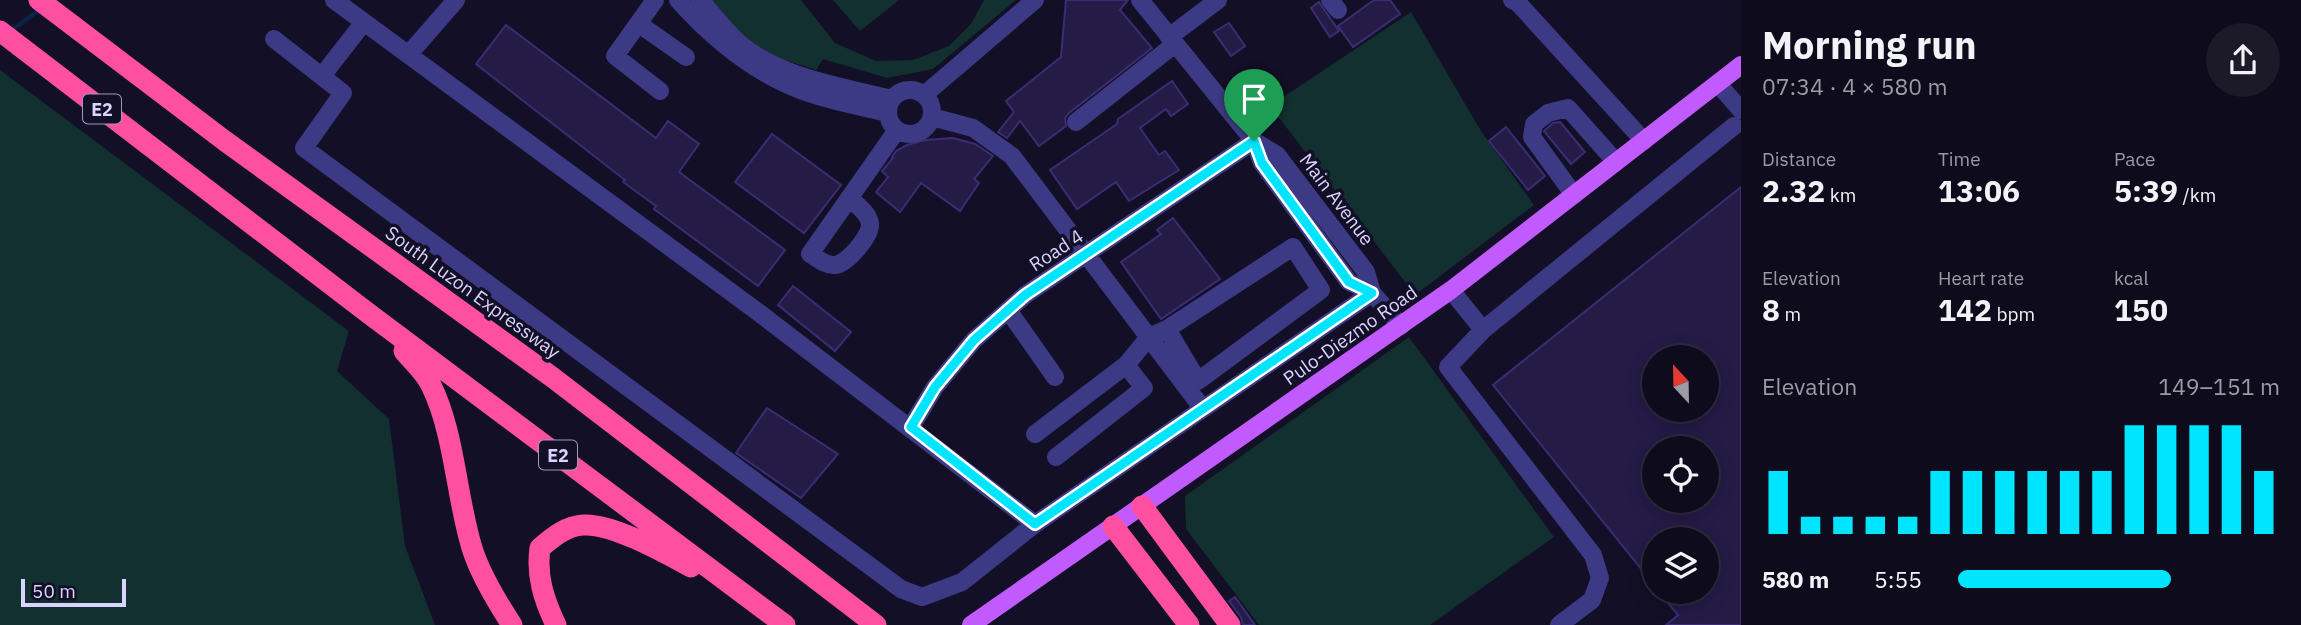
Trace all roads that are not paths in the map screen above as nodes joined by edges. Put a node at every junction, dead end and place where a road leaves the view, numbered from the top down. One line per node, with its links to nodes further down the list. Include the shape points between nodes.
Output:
1 (39, 0): 56 (highway, South Luzon Expressway / E2, via 552,377)
2 (334, 0): 11 (street)
3 (456, 0): 16 (street)
4 (655, 0): 12 (street)
5 (678, 0): 23 (street, via 731,52 765,73 804,92)
6 (699, 0): 23 (street, via 740,44 771,62)
7 (1035, 0): 22 (street)
8 (1140, 0): 15 (street, Main Avenue)
9 (1218, 0): 15 (street)
10 (1512, 0): 29 (street)
11 (364, 22): 16 (street); 19 (street)
12 (639, 24): 17 (street); 21 (street, via 615,56)
13 (0, 31): 37 (highway, E2)
14 (274, 39): 19 (street)
15 (1172, 41): 26 (street); 28 (street, Main Avenue)
16 (409, 54): 45 (street)
17 (686, 57)
18 (1741, 65): 20 (main road, Pulo-Diezmo Road)
19 (322, 76): 49 (street, via 344,93 304,148 901,589 922,597 962,582)
20 (1718, 84): 25 (street); 29 (main road, Pulo-Diezmo Road)
21 (660, 91)
22 (924, 94): 23 (street, via 903,90); 24 (street)
23 (889, 106): 27 (street, via 888,120)
24 (932, 117): 27 (street, via 918,133); 33 (street, via 973,128 1012,156)
25 (1738, 118): 40 (street)
26 (1076, 122)
27 (897, 131): 32 (street)
28 (1254, 141): 33 (street, Road 4); 35 (street, Main Avenue, via 1277,155 1366,272)
29 (1644, 141): 30 (main road, Pulo-Diezmo Road)
30 (1616, 162): 31 (main road, Pulo-Diezmo Road); 31 (street, via 1568,108 1548,113 1534,124 1532,137)
31 (1574, 195): 34 (main road, Pulo-Diezmo Road)
32 (849, 198)
33 (1087, 255): 36 (street, Road 4); 41 (street)
34 (1451, 290): 38 (main road, Pulo-Diezmo Road); 40 (street)
35 (1372, 293): 38 (street, Main Avenue); 44 (street)
36 (1008, 310): 43 (street); 45 (street, Road 4, via 966,349)
37 (368, 313): 51 (highway, E2); 53 (highway, via 431,385 449,439 473,552)
38 (1401, 326): 48 (main road, Pulo-Diezmo Road)
39 (1167, 329): 39 (street, via 1293,247 1321,290 1198,381); 41 (street)
40 (1483, 330): 59 (street, via 1448,367 1593,555 1600,578 1592,600)
41 (1149, 337): 42 (street); 44 (street)
42 (1126, 365): 46 (street); 47 (street, via 1144,388)
43 (1055, 377)
44 (1203, 409): 49 (street)
45 (911, 427): 49 (street)
46 (1035, 434)
47 (1056, 457)
48 (1142, 506): 50 (main road, Pulo-Diezmo Road); 58 (highway)
49 (1035, 524)
50 (1113, 526): 52 (main road, Pulo-Diezmo Road); 57 (highway)
51 (748, 597): 54 (highway, via 656,549 612,530 584,525 560,532 540,548 540,583); 55 (highway, E2)
52 (979, 620)
53 (512, 625)
54 (556, 625)
55 (785, 625)
56 (876, 625)
57 (1189, 625)
58 (1230, 625)
59 (1559, 625)

